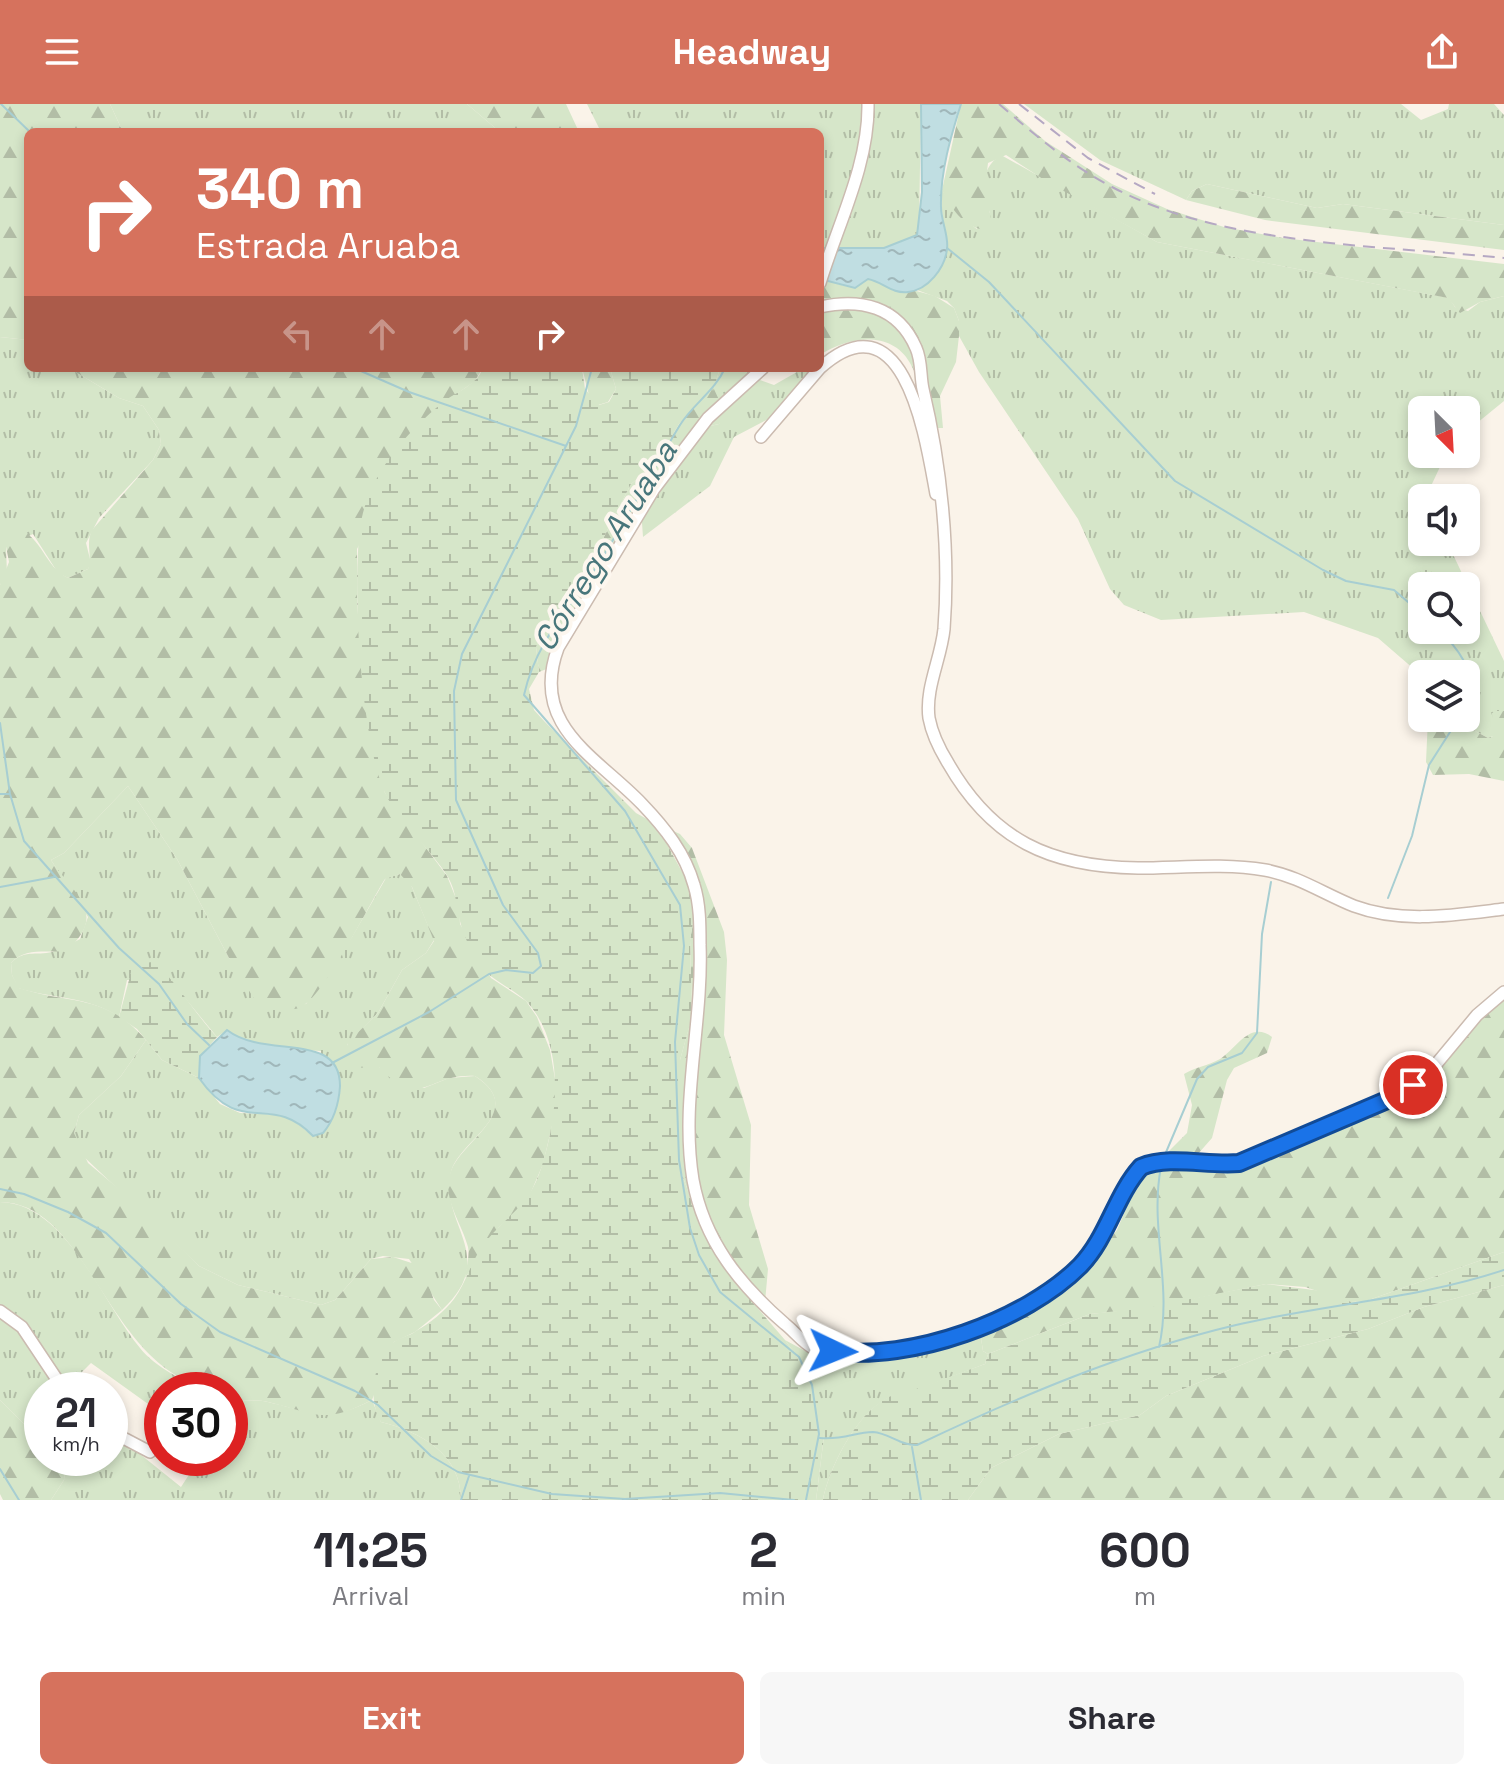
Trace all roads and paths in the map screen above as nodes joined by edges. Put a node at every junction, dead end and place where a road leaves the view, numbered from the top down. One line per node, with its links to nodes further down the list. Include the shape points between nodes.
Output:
1 (868, 104): 2 (street, via 860,163)
2 (824, 270)
3 (824, 306): 8 (street, via 869,303 885,312 916,347 942,478)
4 (824, 365): 8 (street, via 850,349 867,348 885,355 903,373 924,432)
5 (759, 372): 10 (street, via 708,418 654,489 558,648 550,675 552,703 569,734 641,802 684,858 699,911 702,992 689,1112 693,1179 701,1212 733,1273 813,1349 855,1354 901,1351 1015,1311 1080,1265 1141,1167 1239,1163 1387,1100 1433,1068 1477,1015)
6 (817, 372): 7 (street)
7 (761, 437)
8 (942, 522): 9 (street, via 944,630 929,719 963,786 1011,838 1035,851 1086,862 1280,873 1357,907 1405,917)
9 (1504, 909)
10 (1504, 992)
11 (0, 1311): 12 (street, via 22,1327)
12 (52, 1372)

